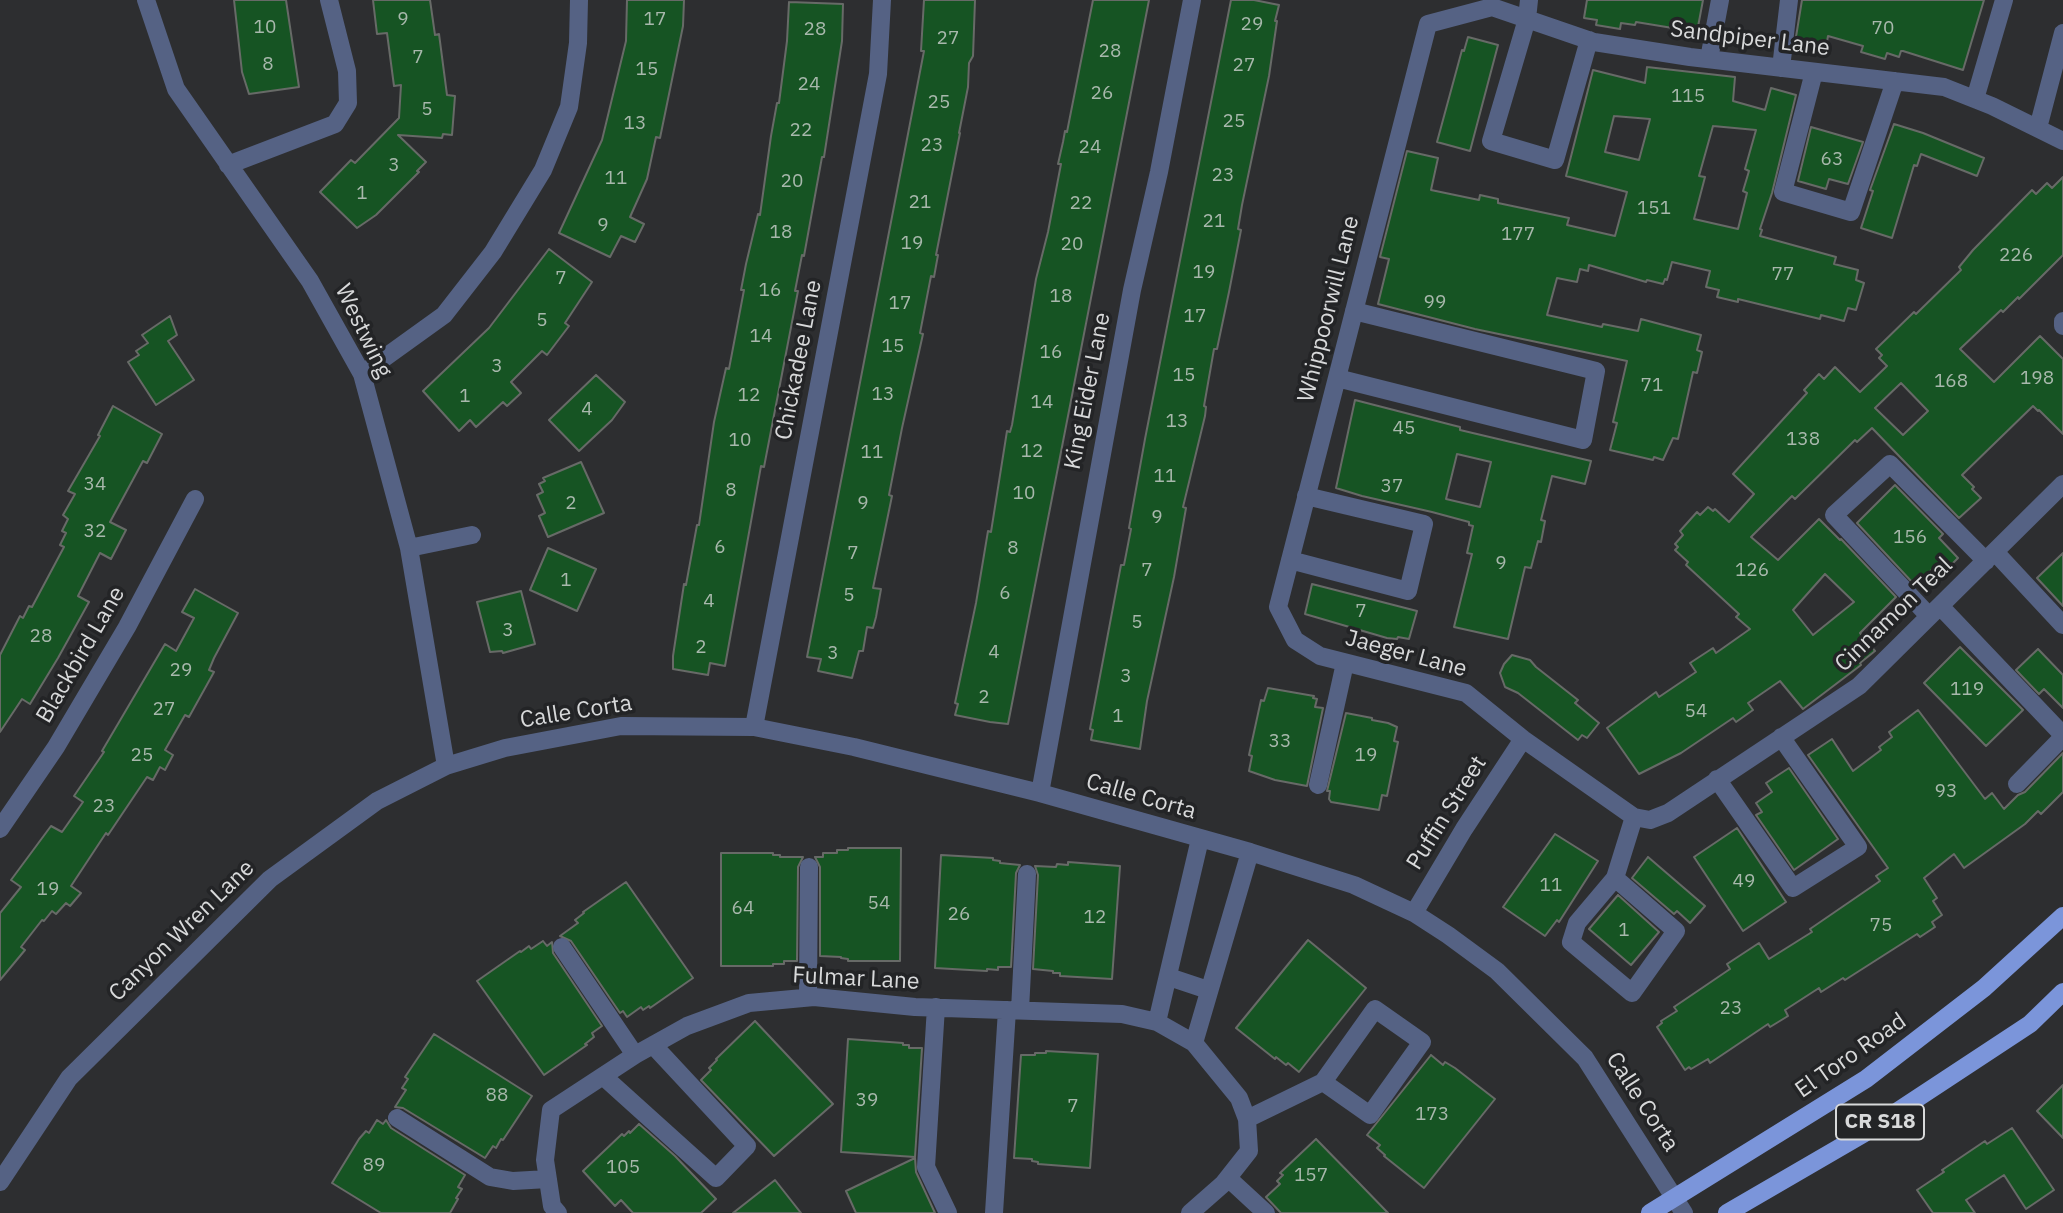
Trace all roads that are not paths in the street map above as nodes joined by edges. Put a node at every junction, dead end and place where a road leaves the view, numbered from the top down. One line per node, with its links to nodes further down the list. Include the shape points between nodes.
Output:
1 (146, 0): 21 (street, Westwing, via 176,89)
2 (329, 0): 21 (street, via 346,71 348,103 335,124)
3 (579, 0): 23 (street, via 569,107 543,170 493,252 444,315)
4 (882, 0): 36 (street, Chickadee Lane, via 878,74)
5 (1192, 0): 44 (street, King Eider Lane, via 1132,290)
6 (1529, 0): 10 (street)
7 (1720, 0): 14 (street)
8 (1789, 0): 15 (street)
9 (2004, 0): 18 (street)
10 (1527, 19): 11 (street, Sandpiper Lane, via 1492,7); 13 (street, Sandpiper Lane); 13 (street, via 1491,141 1555,160)
11 (1428, 24): 22 (street, Whippoorwill Lane)
12 (2063, 33): 19 (street)
13 (1589, 40): 14 (street, Sandpiper Lane)
14 (1709, 59): 15 (street, Sandpiper Lane)
15 (1781, 68): 16 (street, Sandpiper Lane)
16 (1814, 72): 17 (street, Sandpiper Lane); 17 (street, via 1783,192 1851,212)
17 (1895, 81): 18 (street, Sandpiper Lane, via 1944,87)
18 (1975, 99): 19 (street, Sandpiper Lane)
19 (2038, 128): 20 (street, Sandpiper Lane)
20 (2063, 141)
21 (228, 165): 23 (street, Westwing, via 310,281)
22 (1354, 311): 24 (street, Whippoorwill Lane); 24 (street, via 1596,371 1583,440)
23 (362, 374): 29 (street, Westwing)
24 (1337, 379): 26 (street, Whippoorwill Lane)
25 (2063, 484): 30 (street, Cinnamon Teal)
26 (1306, 496): 31 (street, Whippoorwill Lane); 31 (street, via 1424,524 1408,591)
27 (195, 499): 46 (street, Blackbird Lane, via 56,747)
28 (472, 535): 29 (street)
29 (409, 548): 40 (street, Westwing)
30 (1990, 556): 33 (street, Cinnamon Teal); 33 (street, via 1890,464 1834,515); 34 (street)
31 (1290, 560): 32 (street, Whippoorwill Lane)
32 (1278, 607): 35 (street, Jaeger Lane, via 1294,640 1320,656)
33 (1935, 611): 37 (street); 38 (street, Cinnamon Teal, via 1859,686)
34 (2063, 625)
35 (1345, 663): 39 (street, Jaeger Lane, via 1466,693); 43 (street)
36 (754, 727): 40 (street, Calle Corta, via 621,726 505,748); 44 (street, Calle Corta)
37 (2063, 736): 42 (street)
38 (1781, 737): 41 (street, Cinnamon Teal); 41 (street, via 1858,847 1793,888)
39 (1523, 738): 45 (street, Jaeger Lane); 52 (street, Puffin Street)
40 (446, 766): 71 (street, Canyon Wren Lane, via 377,801 270,879 69,1078)
41 (1717, 779): 45 (street, Cinnamon Teal, via 1668,813 1650,820)
42 (2017, 784)
43 (1318, 785)
44 (1041, 793): 47 (street, Calle Corta)
45 (1634, 817): 51 (street)
46 (0, 829)
47 (1200, 839): 48 (street, Calle Corta); 55 (street)
48 (1250, 852): 52 (street, Calle Corta, via 1354,885); 56 (street)
49 (809, 867): 58 (street)
50 (1027, 874): 60 (street)
51 (1615, 878): 51 (street, via 1577,923 1571,942 1632,993 1676,931)
52 (1414, 914): 72 (street, Calle Corta, via 1497,971 1585,1058)
53 (2063, 916): 72 (main road, El Toro Road / CR S18, via 1984,988 1866,1079)
54 (562, 947): 64 (street)
55 (1169, 977): 56 (street); 61 (street)
56 (1208, 990): 62 (street)
57 (2063, 992): 79 (main road, CR S18, via 2030,1024 1863,1134)
58 (808, 998): 59 (street, Fulmar Lane); 63 (street, Fulmar Lane, via 749,1003 687,1026)
59 (936, 1007): 60 (street, Fulmar Lane); 74 (street, via 926,1167)
60 (1014, 1010): 61 (street, Fulmar Lane, via 1122,1014); 75 (street)
61 (1157, 1022): 62 (street, Fulmar Lane)
62 (1194, 1043): 68 (street, via 1239,1098)
63 (653, 1045): 64 (street, Fulmar Lane); 65 (street, via 747,1146 716,1178)
64 (635, 1055): 65 (street, Fulmar Lane)
65 (604, 1077): 70 (street, Fulmar Lane, via 551,1110 545,1160)
66 (1323, 1082): 66 (street, via 1370,1115 1422,1042 1375,1009); 68 (street)
67 (397, 1118): 70 (street, via 490,1177)
68 (1247, 1119): 69 (street, via 1249,1151)
69 (1228, 1178): 76 (street); 77 (street)
70 (548, 1179): 73 (street, Fulmar Lane)
71 (0, 1182)
72 (1679, 1206): 78 (main road, El Toro Road / CR S18)
73 (555, 1210)
74 (948, 1213)
75 (995, 1213)
76 (1190, 1213)
77 (1266, 1213)
78 (1650, 1213)
79 (1727, 1213)

